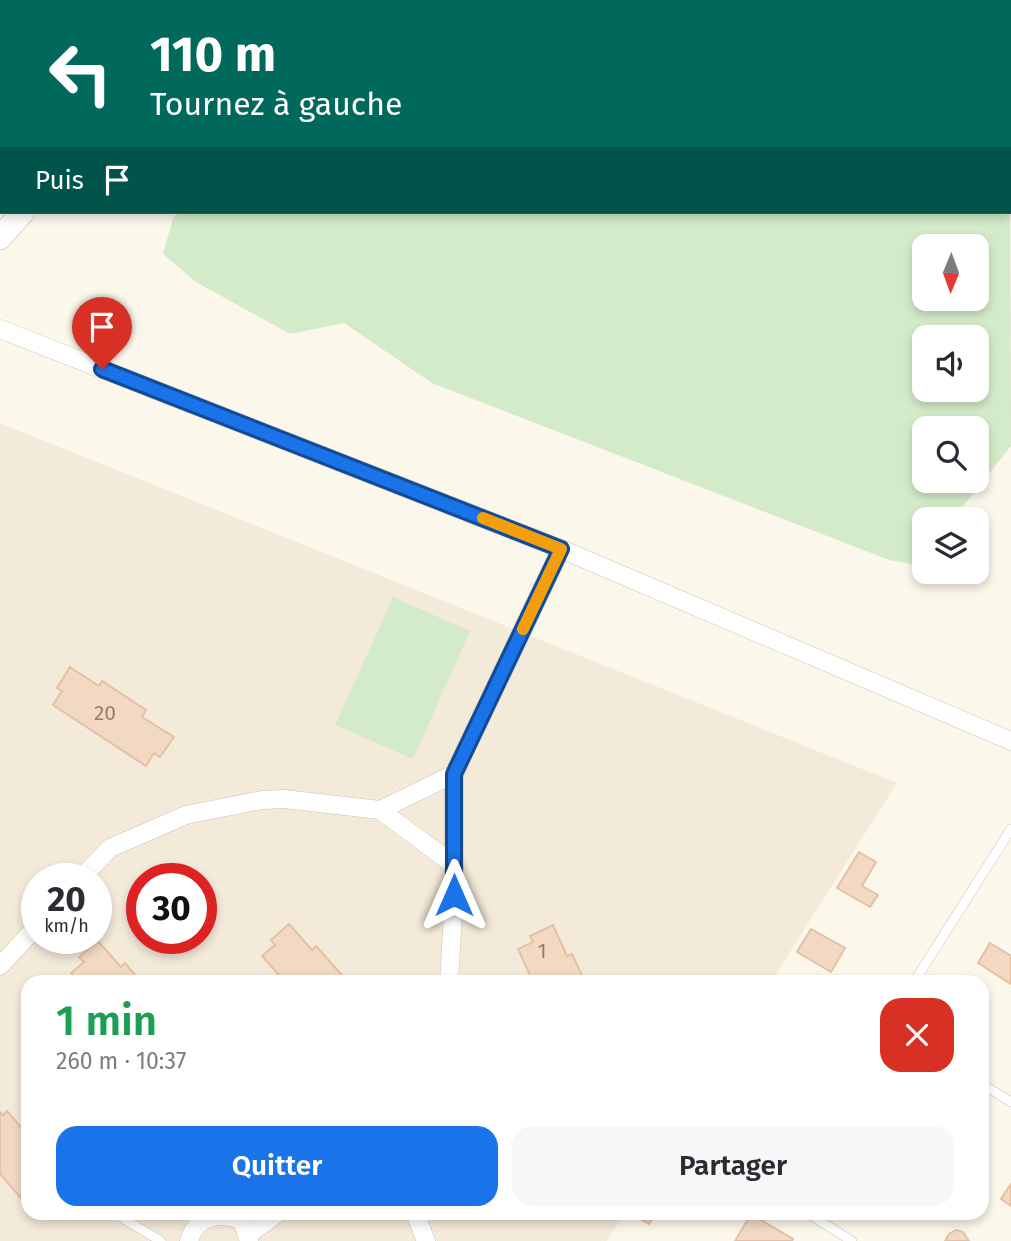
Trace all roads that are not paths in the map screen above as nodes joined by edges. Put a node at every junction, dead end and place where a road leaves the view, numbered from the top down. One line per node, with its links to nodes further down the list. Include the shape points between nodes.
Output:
1 (21, 214): 2 (street)
2 (0, 238)
3 (0, 329): 4 (street)
4 (561, 549): 5 (street); 6 (street)
5 (1011, 741)
6 (454, 774): 7 (street); 10 (street)
7 (380, 810): 9 (street, via 261,800 186,815 110,848); 10 (street)
8 (1011, 829): 14 (lane)
9 (96, 863)
10 (454, 865): 13 (street)
11 (21, 943): 12 (street)
12 (0, 966)
13 (449, 975)
14 (918, 975)
15 (989, 1088): 16 (lane)
16 (1011, 1102)
17 (126, 1220): 24 (lane)
18 (204, 1220): 25 (street, via 195,1225)
19 (242, 1220): 23 (street)
20 (270, 1220): 23 (street)
21 (418, 1220): 26 (street)
22 (818, 1220): 27 (lane)
23 (249, 1237)
24 (161, 1241)
25 (189, 1241)
26 (426, 1241)
27 (852, 1241)

